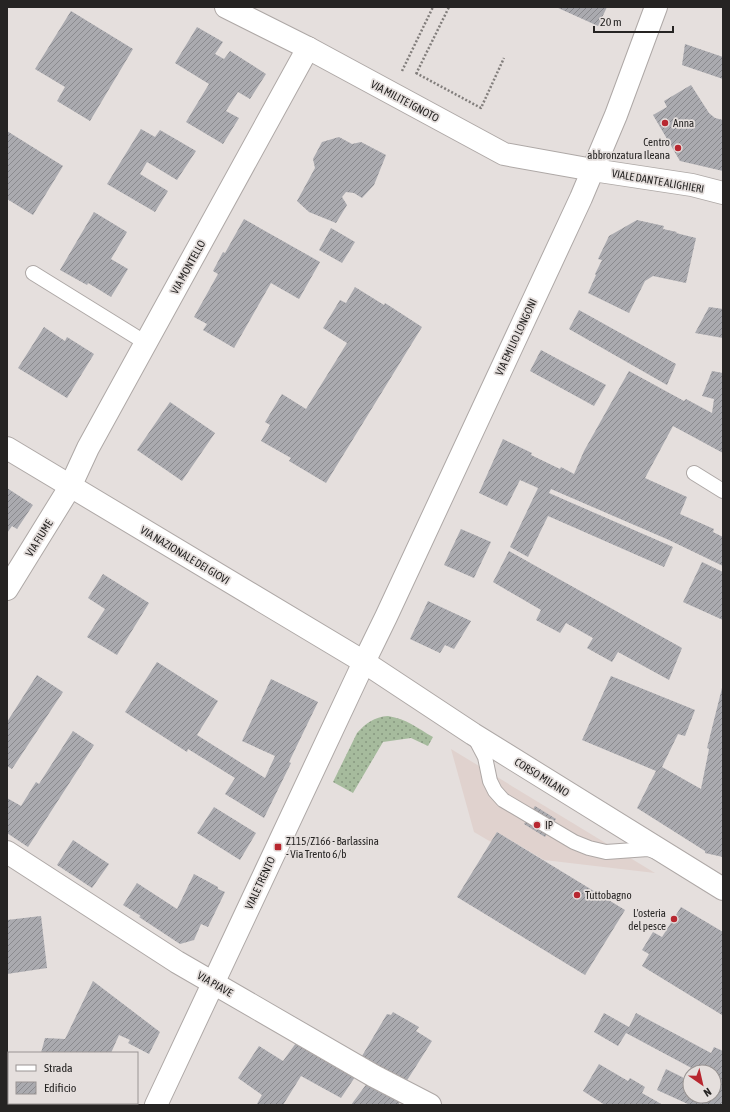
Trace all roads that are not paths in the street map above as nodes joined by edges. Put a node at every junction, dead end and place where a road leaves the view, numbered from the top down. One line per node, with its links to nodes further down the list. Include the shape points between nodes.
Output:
1 (226, 7): 3 (street, VIA MILITE IGNOTO)
2 (656, 7): 4 (street, VIA EMILIO LONGONI)
3 (308, 48): 4 (street, VIA MILITE IGNOTO, via 504,154); 7 (street, VIA MONTELLO)
4 (593, 170): 5 (street, VIALE DANTE ALIGHIERI, via 692,185); 13 (street, VIA EMILIO LONGONI)
5 (723, 193)
6 (33, 273): 7 (lane)
7 (146, 343): 10 (street, VIA MONTELLO)
8 (7, 448): 10 (street, VIA NAZIONALE DEI GIOVI)
9 (694, 473): 11 (lane)
10 (70, 486): 12 (street, VIA FIUME); 13 (street, VIA NAZIONALE DEI GIOVI)
11 (723, 491)
12 (7, 589)
13 (364, 662): 14 (street, CORSO MILANO); 18 (street, VIALE TRENTO)
14 (473, 734): 16 (street, CORSO MILANO); 16 (lane, via 485,756 490,781 503,800 574,842 589,848 606,852 648,849)
15 (7, 852): 18 (street, VIA PIAVE)
16 (667, 855): 17 (street, CORSO MILANO)
17 (723, 889)
18 (213, 983): 19 (street, VIA PIAVE); 20 (street, VIALE TRENTO)
19 (424, 1104)
20 (156, 1105)

